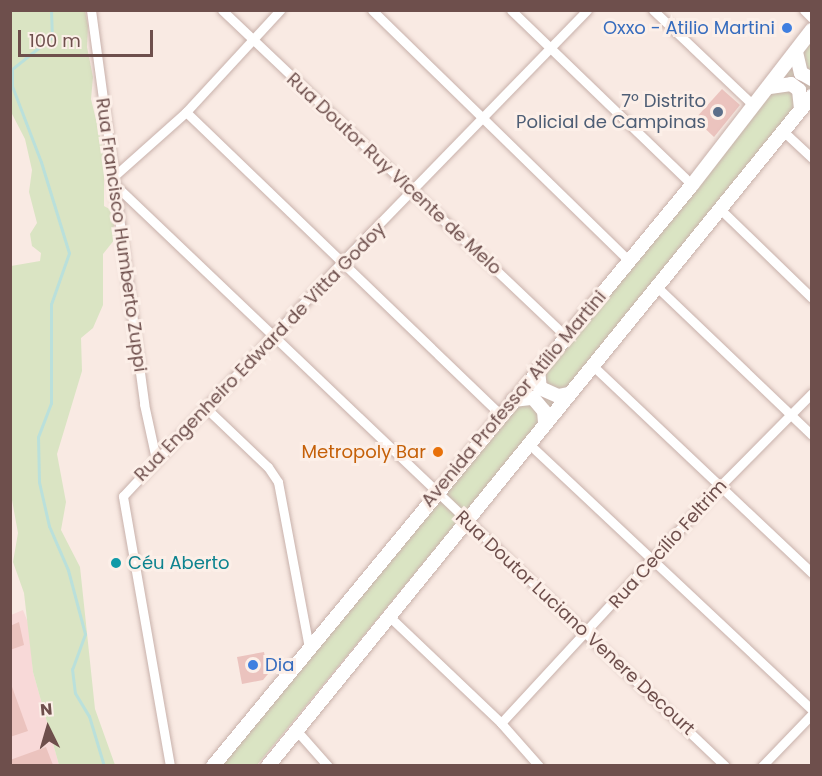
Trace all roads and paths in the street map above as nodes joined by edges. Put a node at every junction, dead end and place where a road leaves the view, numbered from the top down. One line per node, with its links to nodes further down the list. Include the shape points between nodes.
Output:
1 (91, 10): 23 (street, Rua Francisco Humberto Zuppi)
2 (222, 10): 11 (street, Rua Doutor Ruy Vicente de Melo)
3 (280, 10): 11 (street)
4 (372, 10): 20 (street)
5 (511, 10): 12 (street)
6 (587, 10): 12 (street, Rua Engenheiro Edward de Vitta Godoy)
7 (653, 10): 17 (street)
8 (804, 10): 9 (street)
9 (812, 18)
10 (812, 30): 13 (main road, Avenida Professor Atílio Martini)
11 (252, 40): 19 (street); 25 (street, Rua Doutor Ruy Vicente de Melo)
12 (550, 49): 20 (street, Rua Engenheiro Edward de Vitta Godoy); 24 (street)
13 (796, 52): 14 (main road, via 801,73); 15 (main road, Avenida Professor Atílio Martini)
14 (812, 79)
15 (770, 87): 17 (main road, Avenida Professor Atílio Martini); 18 (main road, via 791,84 799,90)
16 (812, 96): 18 (main road, Avenida Professor Atílio Martini)
17 (754, 106): 24 (main road, Avenida Professor Atílio Martini)
18 (801, 108): 21 (main road, Avenida Professor Atílio Martini)
19 (186, 112): 23 (street); 28 (street)
20 (482, 119): 25 (street, Rua Engenheiro Edward de Vitta Godoy); 27 (street)
21 (783, 131): 22 (street); 26 (main road, Avenida Professor Atílio Martini)
22 (812, 158)
23 (112, 180): 31 (street, Rua Doutor Luciano Venere Decourt); 44 (street, Rua Francisco Humberto Zuppi, via 144,404)
24 (692, 185): 27 (main road, Avenida Professor Atílio Martini)
25 (413, 192): 28 (street, Rua Engenheiro Edward de Vitta Godoy); 32 (street, Rua Doutor Ruy Vicente de Melo)
26 (719, 208): 29 (main road, Avenida Professor Atílio Martini); 30 (street)
27 (629, 261): 32 (main road, Avenida Professor Atílio Martini)
28 (342, 262): 31 (street, Rua Engenheiro Edward de Vitta Godoy); 39 (street)
29 (655, 285): 33 (main road, Avenida Professor Atílio Martini); 40 (street)
30 (812, 298)
31 (274, 335): 38 (street, Rua Engenheiro Edward de Vitta Godoy); 46 (street, Rua Doutor Luciano Venere Decourt)
32 (566, 337): 34 (main road, Avenida Professor Atílio Martini)
33 (591, 364): 36 (main road, Avenida Professor Atílio Martini); 45 (street)
34 (538, 370): 36 (main road, via 540,388 558,396); 37 (main road, Avenida Professor Atílio Martini)
35 (812, 393): 40 (street, Rua Cecílio Feltrim)
36 (568, 394): 41 (main road, Avenida Professor Atílio Martini)
37 (513, 400): 39 (main road, Avenida Professor Atílio Martini); 41 (main road, via 532,398 544,411)
38 (207, 409): 44 (street, Rua Engenheiro Edward de Vitta Godoy); 52 (street, via 268,467 278,482)
39 (501, 415): 46 (main road, Avenida Professor Atílio Martini)
40 (790, 415): 42 (street); 45 (street, Rua Cecílio Feltrim)
41 (545, 422): 43 (main road, Avenida Professor Atílio Martini)
42 (812, 435)
43 (528, 443): 47 (main road, Avenida Professor Atílio Martini); 48 (street)
44 (156, 459): 56 (street, Rua Engenheiro Edward de Vitta Godoy, via 123,496)
45 (720, 486): 48 (street, Rua Cecílio Feltrim); 49 (street)
46 (436, 493): 47 (street, Rua Doutor Luciano Venere Decourt); 52 (main road, Avenida Professor Atílio Martini)
47 (467, 520): 51 (street, Rua Doutor Luciano Venere Decourt); 55 (main road, Avenida Professor Atílio Martini)
48 (653, 562): 51 (street, Rua Cecílio Feltrim); 53 (street)
49 (812, 573)
50 (394, 621): 54 (street)
51 (586, 632): 54 (street, Rua Cecílio Feltrim); 61 (street, Rua Doutor Luciano Venere Decourt)
52 (309, 648): 57 (main road, Avenida Professor Atílio Martini)
53 (812, 712): 62 (street)
54 (501, 723): 60 (street)
55 (297, 731): 58 (main road, Avenida Professor Atílio Martini); 59 (street)
56 (170, 765)
57 (213, 765)
58 (267, 765)
59 (328, 765)
60 (539, 765)
61 (725, 765)
62 (762, 765)

